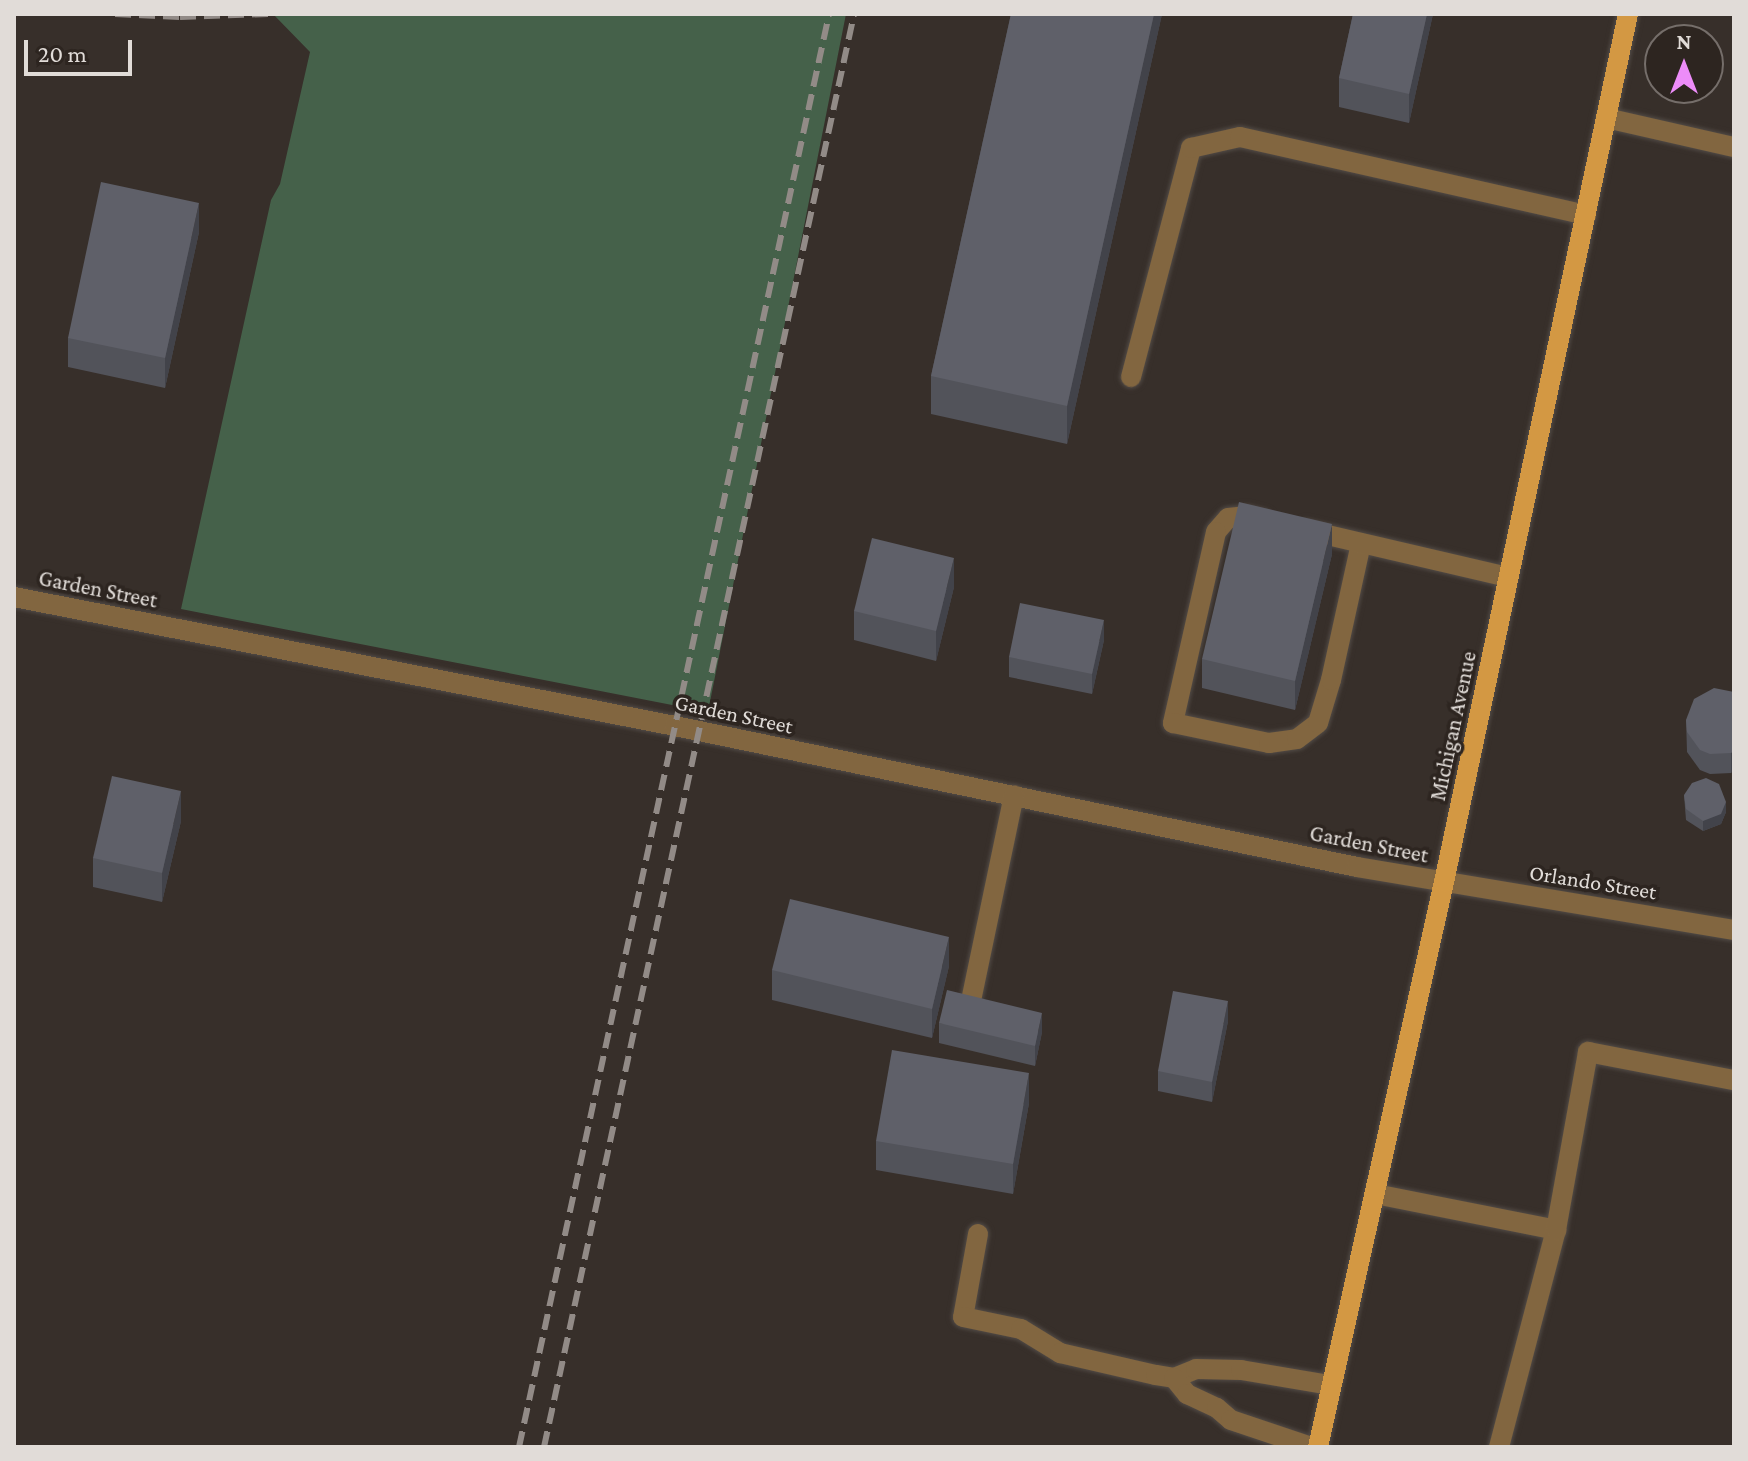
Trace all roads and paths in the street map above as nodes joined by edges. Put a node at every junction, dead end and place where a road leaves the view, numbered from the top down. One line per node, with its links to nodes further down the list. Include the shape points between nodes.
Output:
1 (1628, 14): 2 (main road, Michigan Avenue)
2 (1606, 118): 3 (street); 4 (main road, Michigan Avenue)
3 (1734, 147)
4 (1586, 215): 5 (street, via 1240,137 1191,148); 7 (main road, Michigan Avenue)
5 (1131, 377)
6 (1361, 543): 6 (street, via 1247,516 1228,518 1216,532 1173,723 1269,743 1297,739 1318,723); 7 (street)
7 (1508, 577): 10 (main road, Michigan Avenue)
8 (14, 597): 9 (street, Garden Street)
9 (1014, 795): 10 (street, Garden Street); 12 (street)
10 (1444, 882): 11 (street, Orlando Street); 14 (main road, Michigan Avenue)
11 (1734, 930)
12 (972, 996)
13 (1734, 1080): 15 (street, via 1588,1052)
14 (1375, 1194): 15 (street); 18 (main road, Michigan Avenue)
15 (1556, 1230): 21 (street)
16 (978, 1234): 17 (street, via 963,1317 1021,1329 1060,1353)
17 (1174, 1378): 18 (street, via 1196,1369 1241,1370); 19 (street, via 1187,1394 1231,1420)
18 (1330, 1385): 20 (main road, Michigan Avenue)
19 (1311, 1447)
20 (1318, 1447)
21 (1499, 1447)

